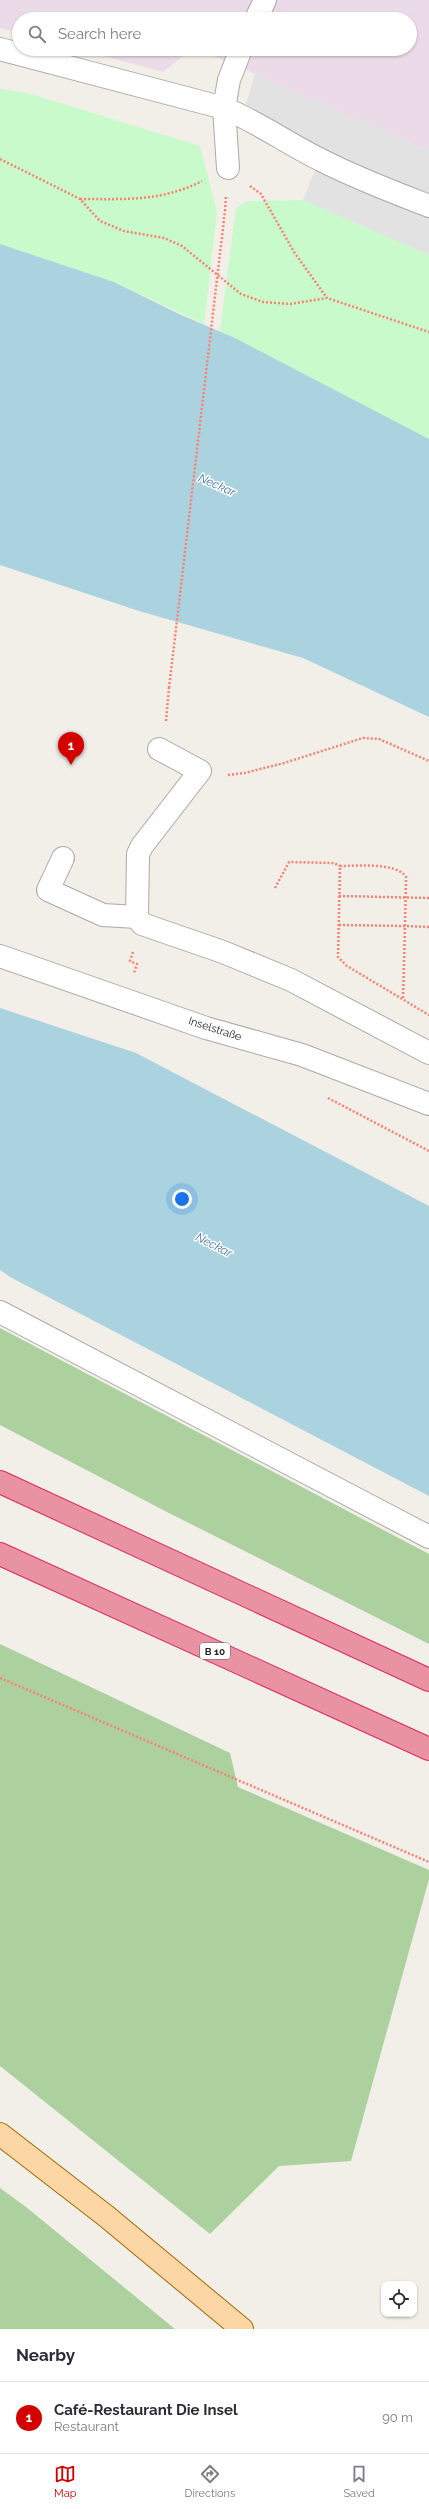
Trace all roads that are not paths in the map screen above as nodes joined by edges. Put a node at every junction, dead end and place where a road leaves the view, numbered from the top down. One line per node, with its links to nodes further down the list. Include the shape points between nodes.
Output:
1 (265, 0): 2 (street)
2 (259, 12)
3 (0, 48): 4 (street)
4 (12, 51)
5 (30, 56): 7 (street)
6 (238, 56): 7 (street, via 229,80)
7 (224, 108): 8 (street); 9 (street, via 349,174)
8 (228, 168)
9 (429, 206)
10 (159, 749): 12 (street, via 200,772 146,840 138,854)
11 (62, 858): 12 (street, via 48,890 103,915)
12 (139, 920): 14 (street, via 291,980)
13 (0, 956): 15 (street, Inselstraße, via 206,1028 302,1055)
14 (429, 1053)
15 (429, 1104)
16 (0, 1312): 18 (street)
17 (0, 1482): 20 (highway)
18 (429, 1537)
19 (0, 1554): 21 (highway, B 10)
20 (429, 1680)
21 (429, 1749)
22 (0, 2134): 23 (main road, via 106,2216)
23 (242, 2329)

